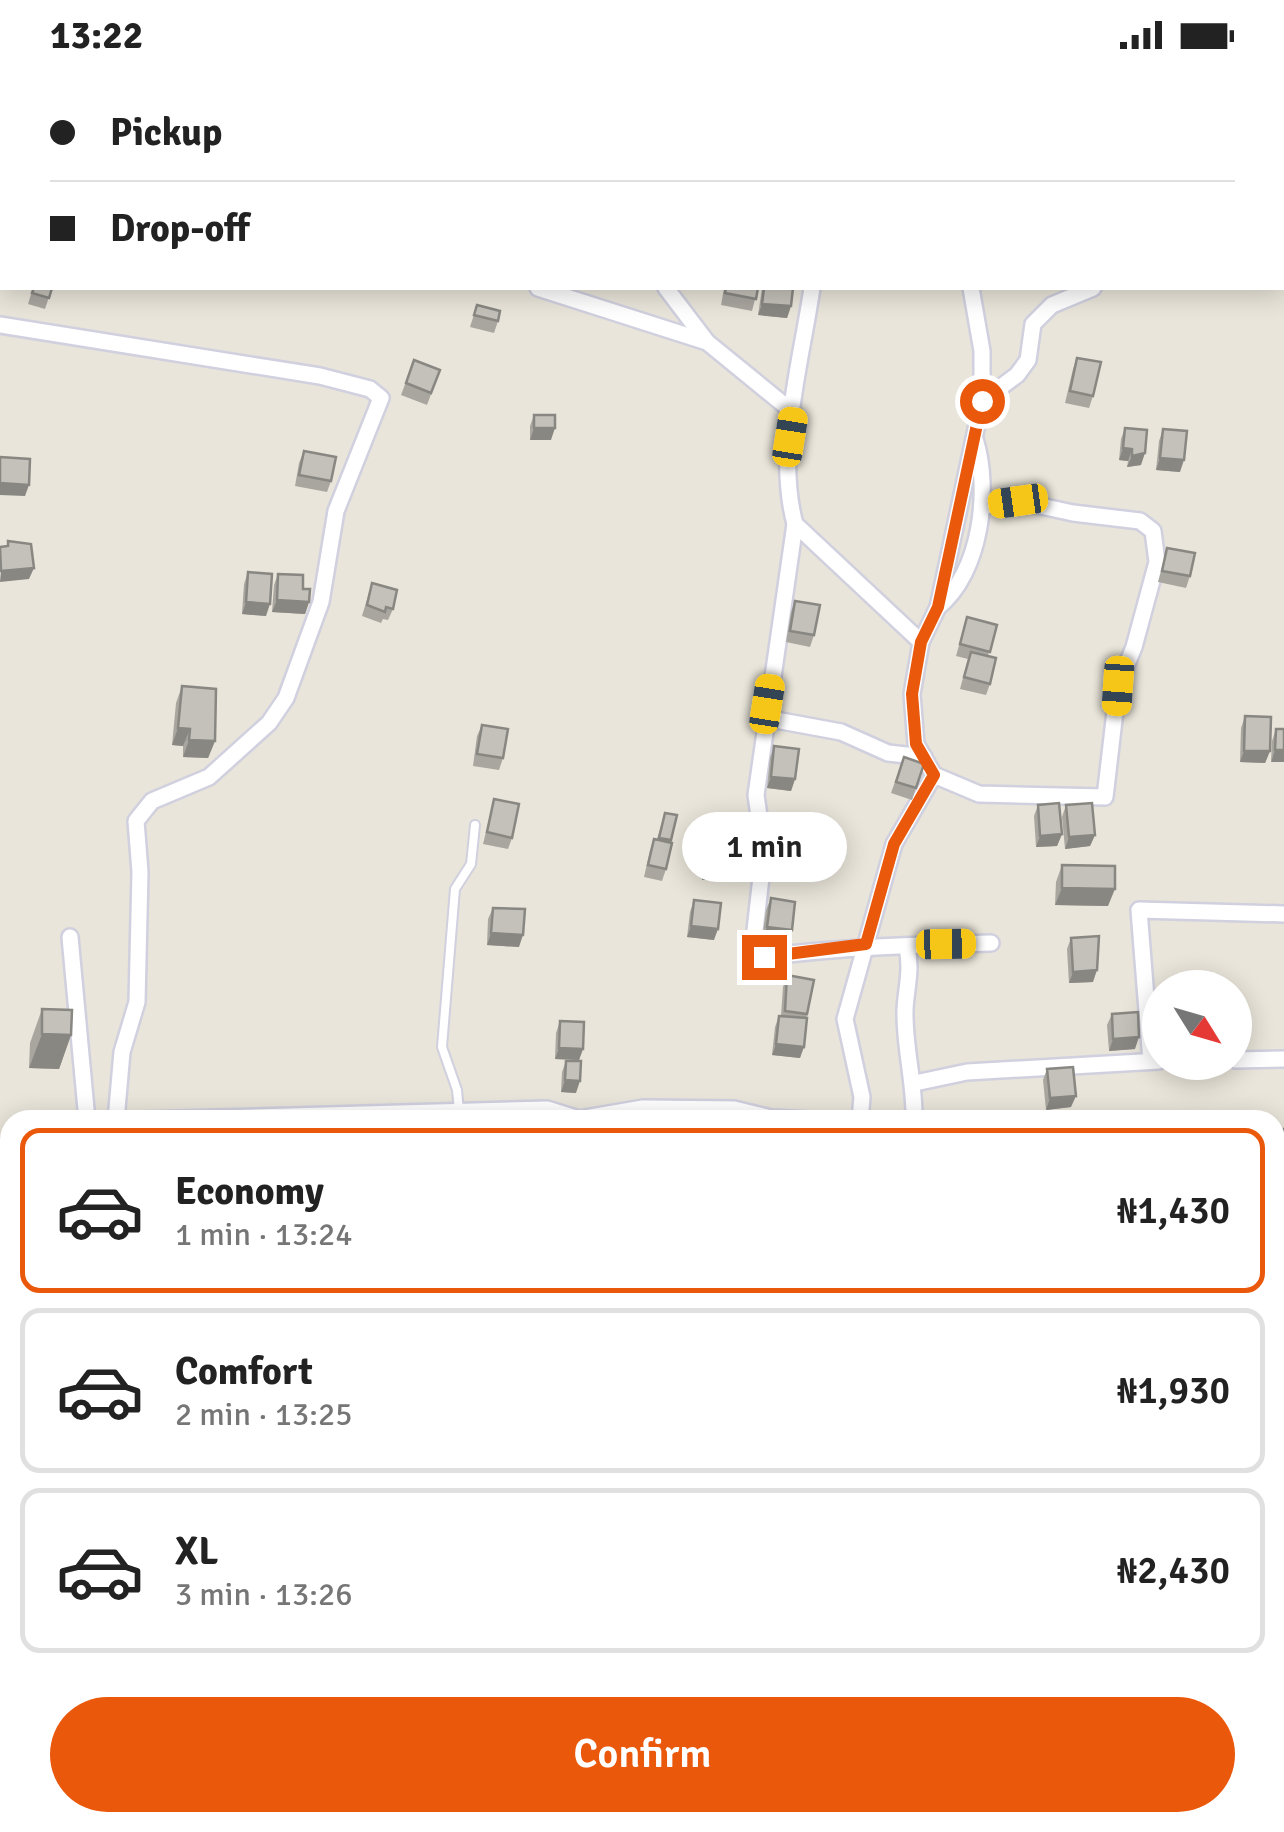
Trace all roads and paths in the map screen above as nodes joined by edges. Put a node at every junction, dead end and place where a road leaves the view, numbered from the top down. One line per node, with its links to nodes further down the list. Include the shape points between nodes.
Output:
1 (544, 290): 7 (street)
2 (668, 290): 7 (street)
3 (812, 290): 9 (street)
4 (970, 290): 8 (street, via 982,351)
5 (1088, 290): 8 (street, via 1052,304 1033,324 1028,360)
6 (0, 325): 30 (street, via 320,376 370,388 382,398 336,511 321,602 286,698 270,723 209,777 152,801 136,821 136,1002 122,1052)
7 (708, 342): 9 (street)
8 (982, 401): 10 (street)
9 (794, 413): 12 (street, via 786,492)
10 (974, 436): 11 (street, via 985,472); 13 (street)
11 (984, 506): 13 (street, via 957,592); 17 (street, via 1018,501 1140,521 1153,531 1157,562 1118,686 1104,797 979,794)
12 (795, 524): 14 (street); 15 (street)
13 (938, 607): 14 (street)
14 (921, 642): 16 (street, via 912,694 916,744)
15 (765, 718): 16 (street); 22 (street, via 756,794 764,851 754,939 764,957)
16 (924, 757): 17 (street)
17 (934, 775): 22 (street, via 894,844)
18 (475, 825): 31 (lane, via 471,864 455,889 442,1047)
19 (1284, 914): 24 (street, via 1139,910)
20 (70, 938): 29 (street)
21 (991, 943): 23 (street)
22 (866, 944): 23 (street); 36 (street, via 845,1020)
23 (907, 948): 28 (street, via 912,970 905,1009)
24 (1145, 970)
25 (1284, 1059): 26 (street)
26 (1252, 1060)
27 (1142, 1062): 28 (street, via 967,1072)
28 (914, 1082): 37 (street)
29 (85, 1110)
30 (117, 1110)
31 (459, 1110)
32 (502, 1110): 33 (street)
33 (550, 1110)
34 (612, 1110): 35 (street)
35 (738, 1110)
36 (861, 1110)
37 (914, 1110)

